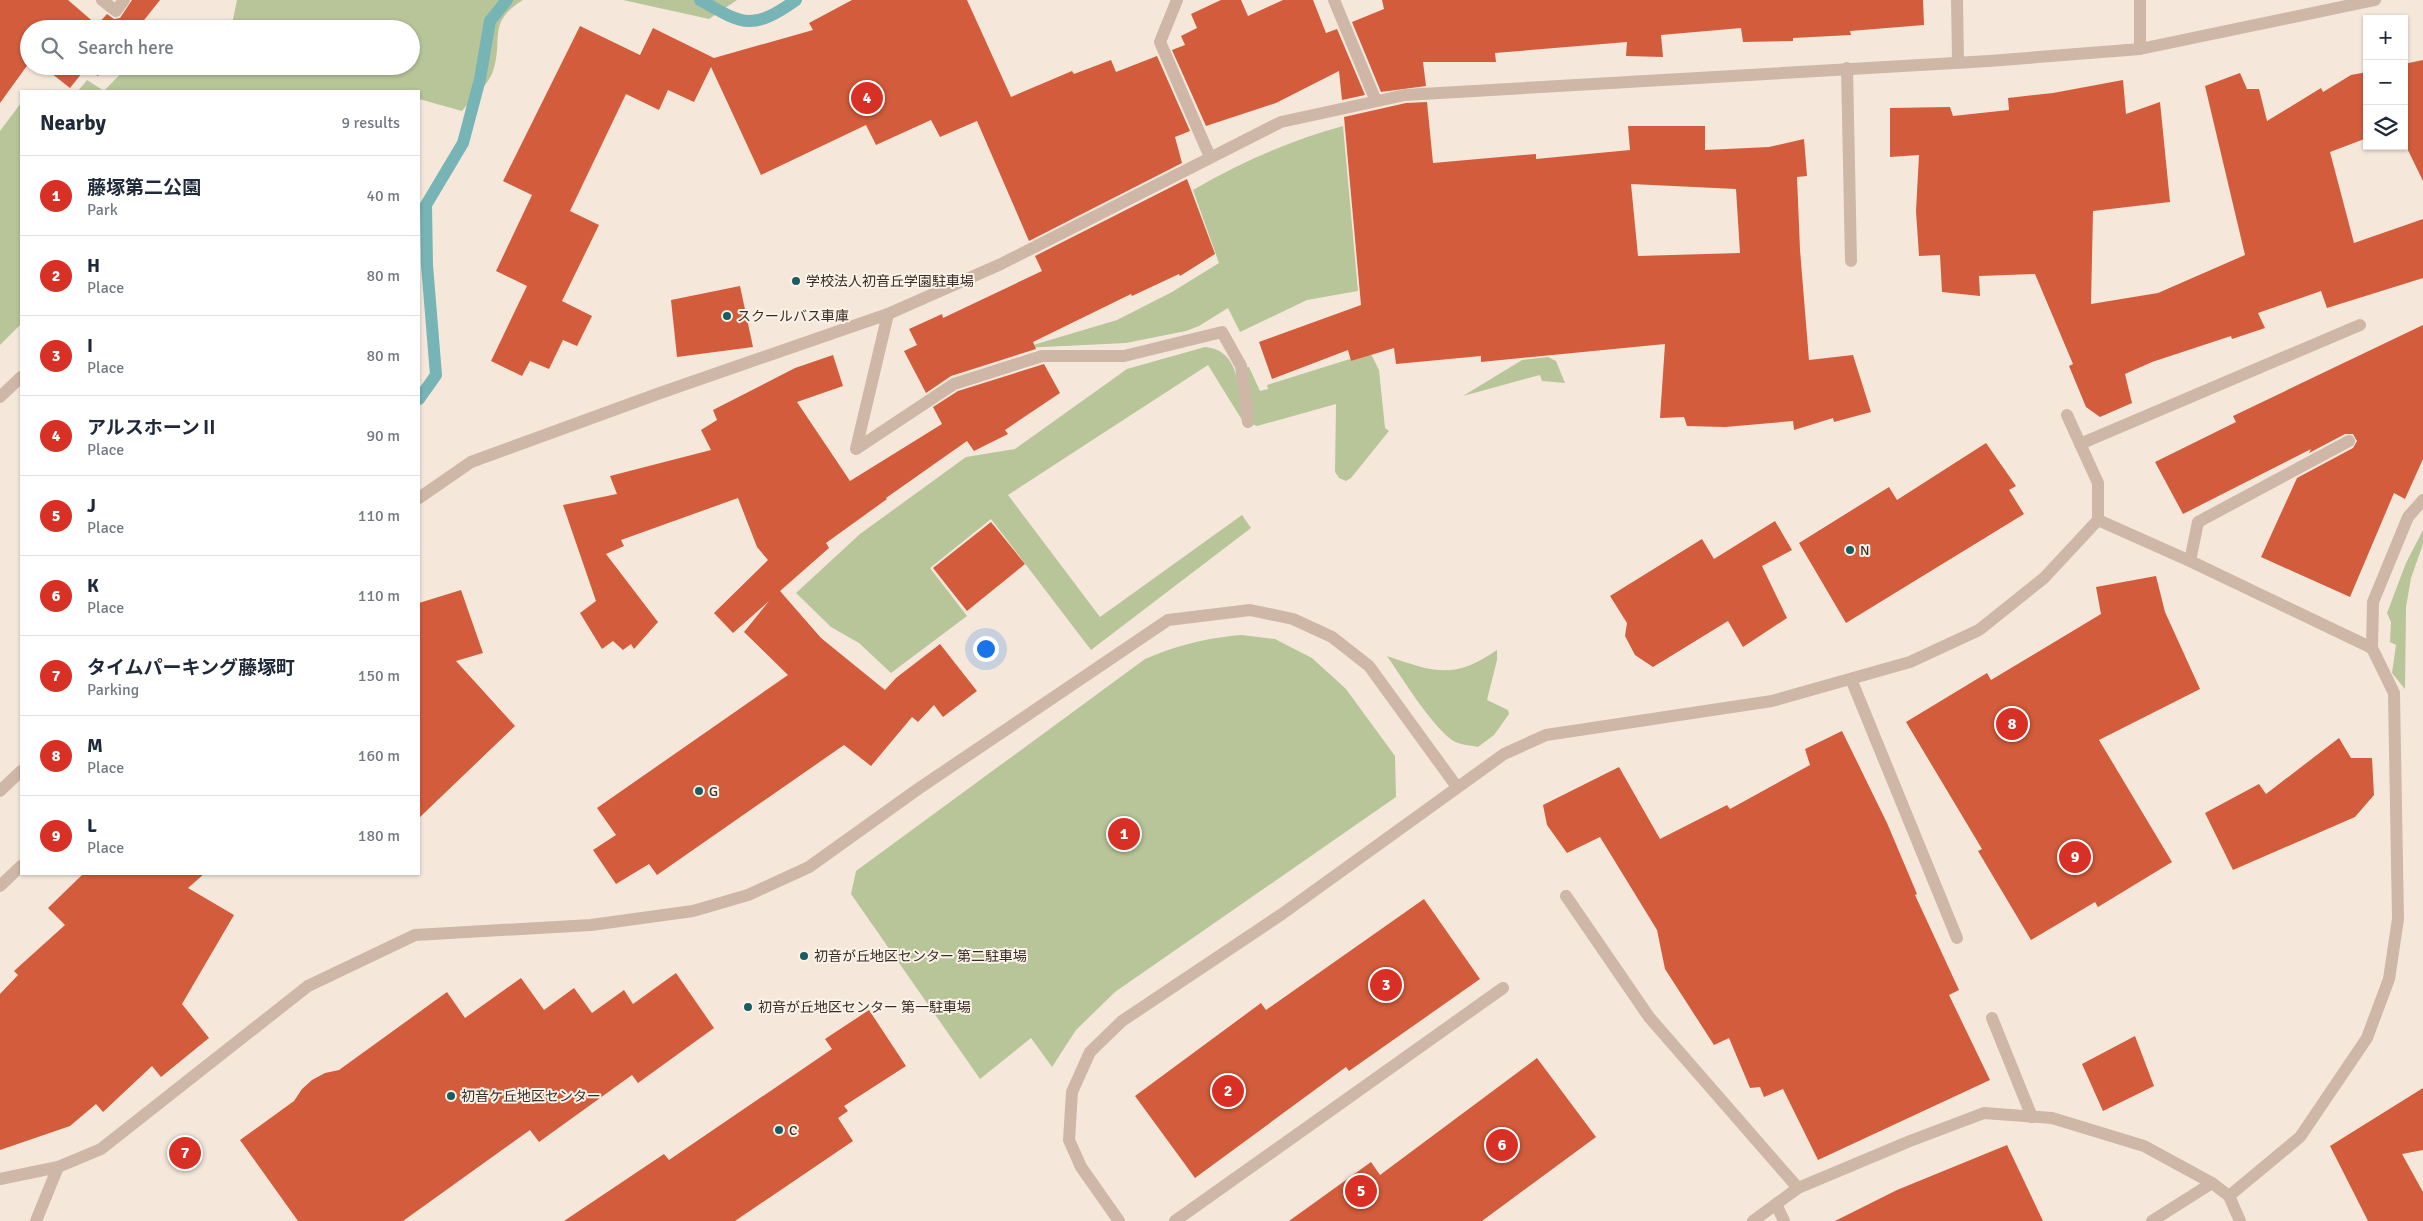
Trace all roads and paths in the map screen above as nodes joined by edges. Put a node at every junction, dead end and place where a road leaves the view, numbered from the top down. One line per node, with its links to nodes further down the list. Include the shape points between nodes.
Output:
1 (102, 0): 2 (street, via 116,10)
2 (124, 0)
3 (1178, 0): 12 (street, via 1160,42)
4 (1334, 0): 11 (street)
5 (1957, 0): 9 (street)
6 (2140, 0): 8 (street)
7 (2375, 0): 8 (street)
8 (2140, 49): 9 (street)
9 (1958, 62): 10 (street)
10 (1847, 68): 11 (street, via 1406,95); 13 (street)
11 (1376, 101): 12 (street, via 1281,122)
12 (1210, 156): 14 (street, via 1002,264)
13 (1851, 261)
14 (888, 314): 19 (street, via 856,449 963,381 1042,356 1124,356 1222,332 1241,366); 22 (street, via 660,392 471,462)
15 (2360, 325): 21 (street)
16 (20, 378): 17 (street)
17 (0, 398)
18 (2067, 416): 21 (street)
19 (1248, 422)
20 (2349, 441): 25 (street, via 2198,522)
21 (2080, 444): 24 (street, via 2098,483)
22 (420, 497)
23 (2423, 500): 26 (street, via 2408,517 2374,602)
24 (2098, 520): 25 (street); 27 (street, via 2044,578 1979,630 1910,662)
25 (2190, 561): 26 (street)
26 (2372, 648): 42 (street, via 2394,693 2398,919 2389,979 2368,1038 2300,1137)
27 (1851, 679): 29 (street, via 1772,701 1546,736 1504,754); 34 (street)
28 (20, 772): 30 (street)
29 (1457, 787): 38 (street, via 1369,666 1332,637 1293,619 1250,610 1168,620 809,867 748,895 693,911 591,925 415,935 308,986 101,1149); 45 (street, via 1282,914 1122,1021 1090,1052 1072,1092 1069,1140 1081,1167)
30 (0, 791)
31 (20, 867): 32 (street)
32 (0, 886)
33 (1566, 896): 41 (street, via 1649,1017)
34 (1957, 938)
35 (1502, 988): 46 (street)
36 (1992, 1018): 37 (street)
37 (2032, 1116): 40 (street, via 2052,1118 2144,1146); 41 (street, via 1984,1113)
38 (58, 1167): 39 (street); 44 (street)
39 (0, 1180)
40 (2212, 1183): 42 (street); 49 (street)
41 (1798, 1188): 43 (street)
42 (2229, 1196): 50 (street)
43 (1776, 1204): 47 (street); 48 (street)
44 (36, 1221)
45 (1119, 1221)
46 (1175, 1221)
47 (1754, 1221)
48 (1784, 1221)
49 (2152, 1221)
50 (2240, 1221)

